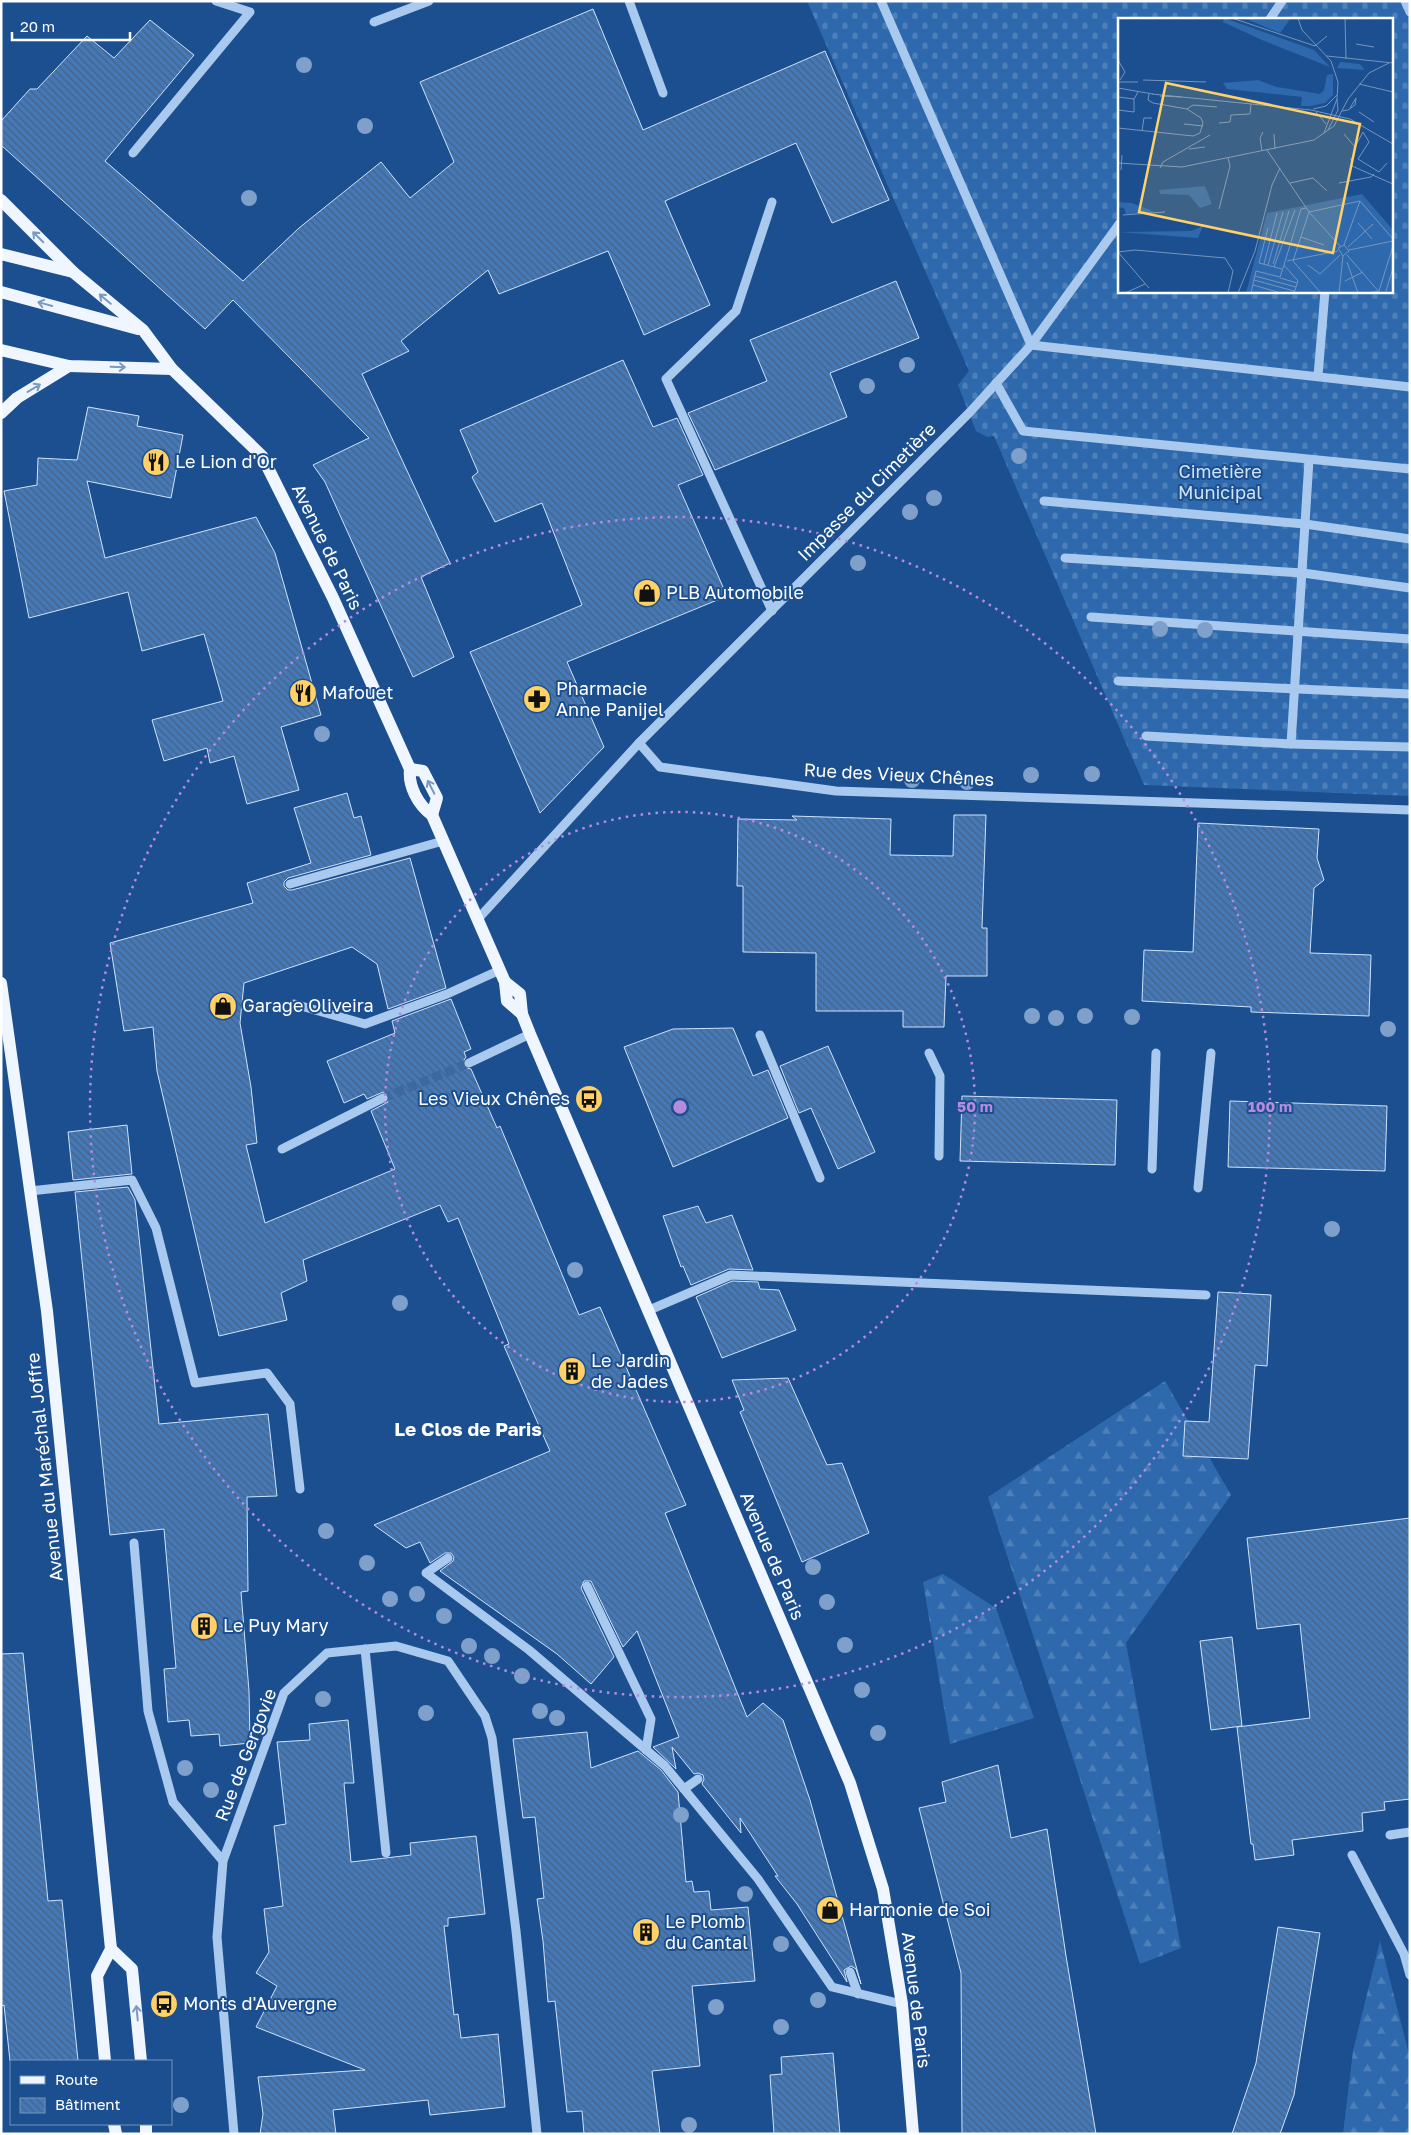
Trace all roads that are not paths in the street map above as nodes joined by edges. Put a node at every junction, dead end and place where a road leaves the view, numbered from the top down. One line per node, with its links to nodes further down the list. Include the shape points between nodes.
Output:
1 (216, 1): 11 (street, via 250,12)
2 (429, 1): 9 (street)
3 (629, 1): 10 (street)
4 (881, 1): 20 (street)
5 (1282, 1): 8 (street)
6 (1405, 1): 7 (street)
7 (1410, 12)
8 (1271, 18)
9 (374, 22)
10 (663, 93)
11 (133, 153)
12 (1, 200): 16 (main road, one-way to 12)
13 (772, 202): 36 (street, via 736,311 666,379)
14 (1118, 227): 20 (street, Impasse du Cimetière)
15 (1, 254): 16 (main road, Avenue de Paris)
16 (72, 272): 19 (main road, Avenue de Paris, one-way to 16)
17 (1, 292): 19 (main road, one-way to 17)
18 (1325, 292): 24 (street)
19 (143, 330): 23 (main road, Avenue de Paris)
20 (1031, 345): 24 (street); 25 (street, Impasse du Cimetière)
21 (1, 350): 22 (main road)
22 (69, 366): 23 (main road, one-way to 23); 27 (main road, one-way to 22, via 17,398)
23 (172, 369): 48 (main road, Avenue de Paris, via 262,456 333,598 410,769 423,771 437,798 432,815)
24 (1318, 376): 26 (street)
25 (996, 383): 28 (street, via 1023,432); 36 (street, Impasse du Cimetière)
26 (1410, 386)
27 (1, 413)
28 (1309, 460): 29 (street); 31 (street)
29 (1410, 470)
30 (1044, 501): 31 (street)
31 (1306, 524): 32 (street); 34 (street)
32 (1410, 538)
33 (1064, 558): 34 (street)
34 (1302, 573): 35 (street); 38 (street)
35 (1410, 588)
36 (772, 611): 44 (street, Impasse du Cimetière)
37 (1091, 617): 38 (street)
38 (1299, 631): 39 (street); 41 (street)
39 (1410, 639)
40 (1118, 681): 41 (street)
41 (1295, 689): 42 (street); 45 (street)
42 (1410, 694)
43 (1146, 736): 45 (street)
44 (639, 743): 47 (street, Rue des Vieux Chênes, via 660,768 836,791); 50 (street)
45 (1291, 744): 46 (street)
46 (1410, 747)
47 (1410, 810)
48 (443, 841): 49 (street); 50 (main road, Avenue de Paris)
49 (290, 884)
50 (477, 920): 51 (main road, Avenue de Paris)
51 (500, 970): 53 (street, via 447,994 365,1024); 54 (main road, Avenue de Paris, via 505,982 520,994 522,1014)
52 (1, 983): 66 (main road, Avenue du Maréchal Joffre)
53 (294, 1004)
54 (530, 1034): 59 (street); 68 (main road, Avenue de Paris)
55 (760, 1036): 64 (street)
56 (1156, 1053): 63 (street)
57 (1211, 1053): 65 (street)
58 (929, 1054): 62 (street, via 940,1076)
59 (469, 1063)
60 (383, 1098): 61 (street)
61 (282, 1149)
62 (939, 1156)
63 (1152, 1169)
64 (820, 1178)
65 (1198, 1188)
66 (30, 1191): 69 (street, via 132,1180 156,1228 195,1383 267,1373 290,1404); 82 (main road, Avenue du Maréchal Joffre, via 46,1311)
67 (1206, 1295): 68 (street, via 731,1275)
68 (647, 1311): 86 (main road, Avenue de Paris, via 850,1783 882,1889)
69 (300, 1489)
70 (134, 1543): 81 (street, via 148,1711 173,1802)
71 (448, 1558): 74 (street, via 426,1573 528,1650)
72 (587, 1586): 74 (street, via 651,1719)
73 (365, 1649): 79 (street); 81 (street, Rue de Gergovie, via 327,1654 284,1694); 90 (street, Rue de Gergovie, via 396,1646 448,1662 485,1716 492,1738)
74 (646, 1750): 76 (street)
75 (698, 1779): 76 (street)
76 (684, 1789): 85 (street, via 758,1879 832,1987)
77 (1410, 1832): 78 (street)
78 (1390, 1835)
79 (386, 1853)
80 (1352, 1855): 84 (street, via 1404,1954)
81 (223, 1861): 89 (street, Rue de Gergovie, via 217,1937)
82 (111, 1949): 87 (main road, via 97,1976); 88 (main road, one-way to 82, via 132,1969)
83 (850, 1972): 85 (street)
84 (1410, 1975)
85 (858, 1994): 86 (street)
86 (902, 2004): 91 (main road, Avenue de Paris)
87 (105, 2060)
88 (142, 2060)
89 (234, 2134)
90 (537, 2134)
91 (914, 2134)

